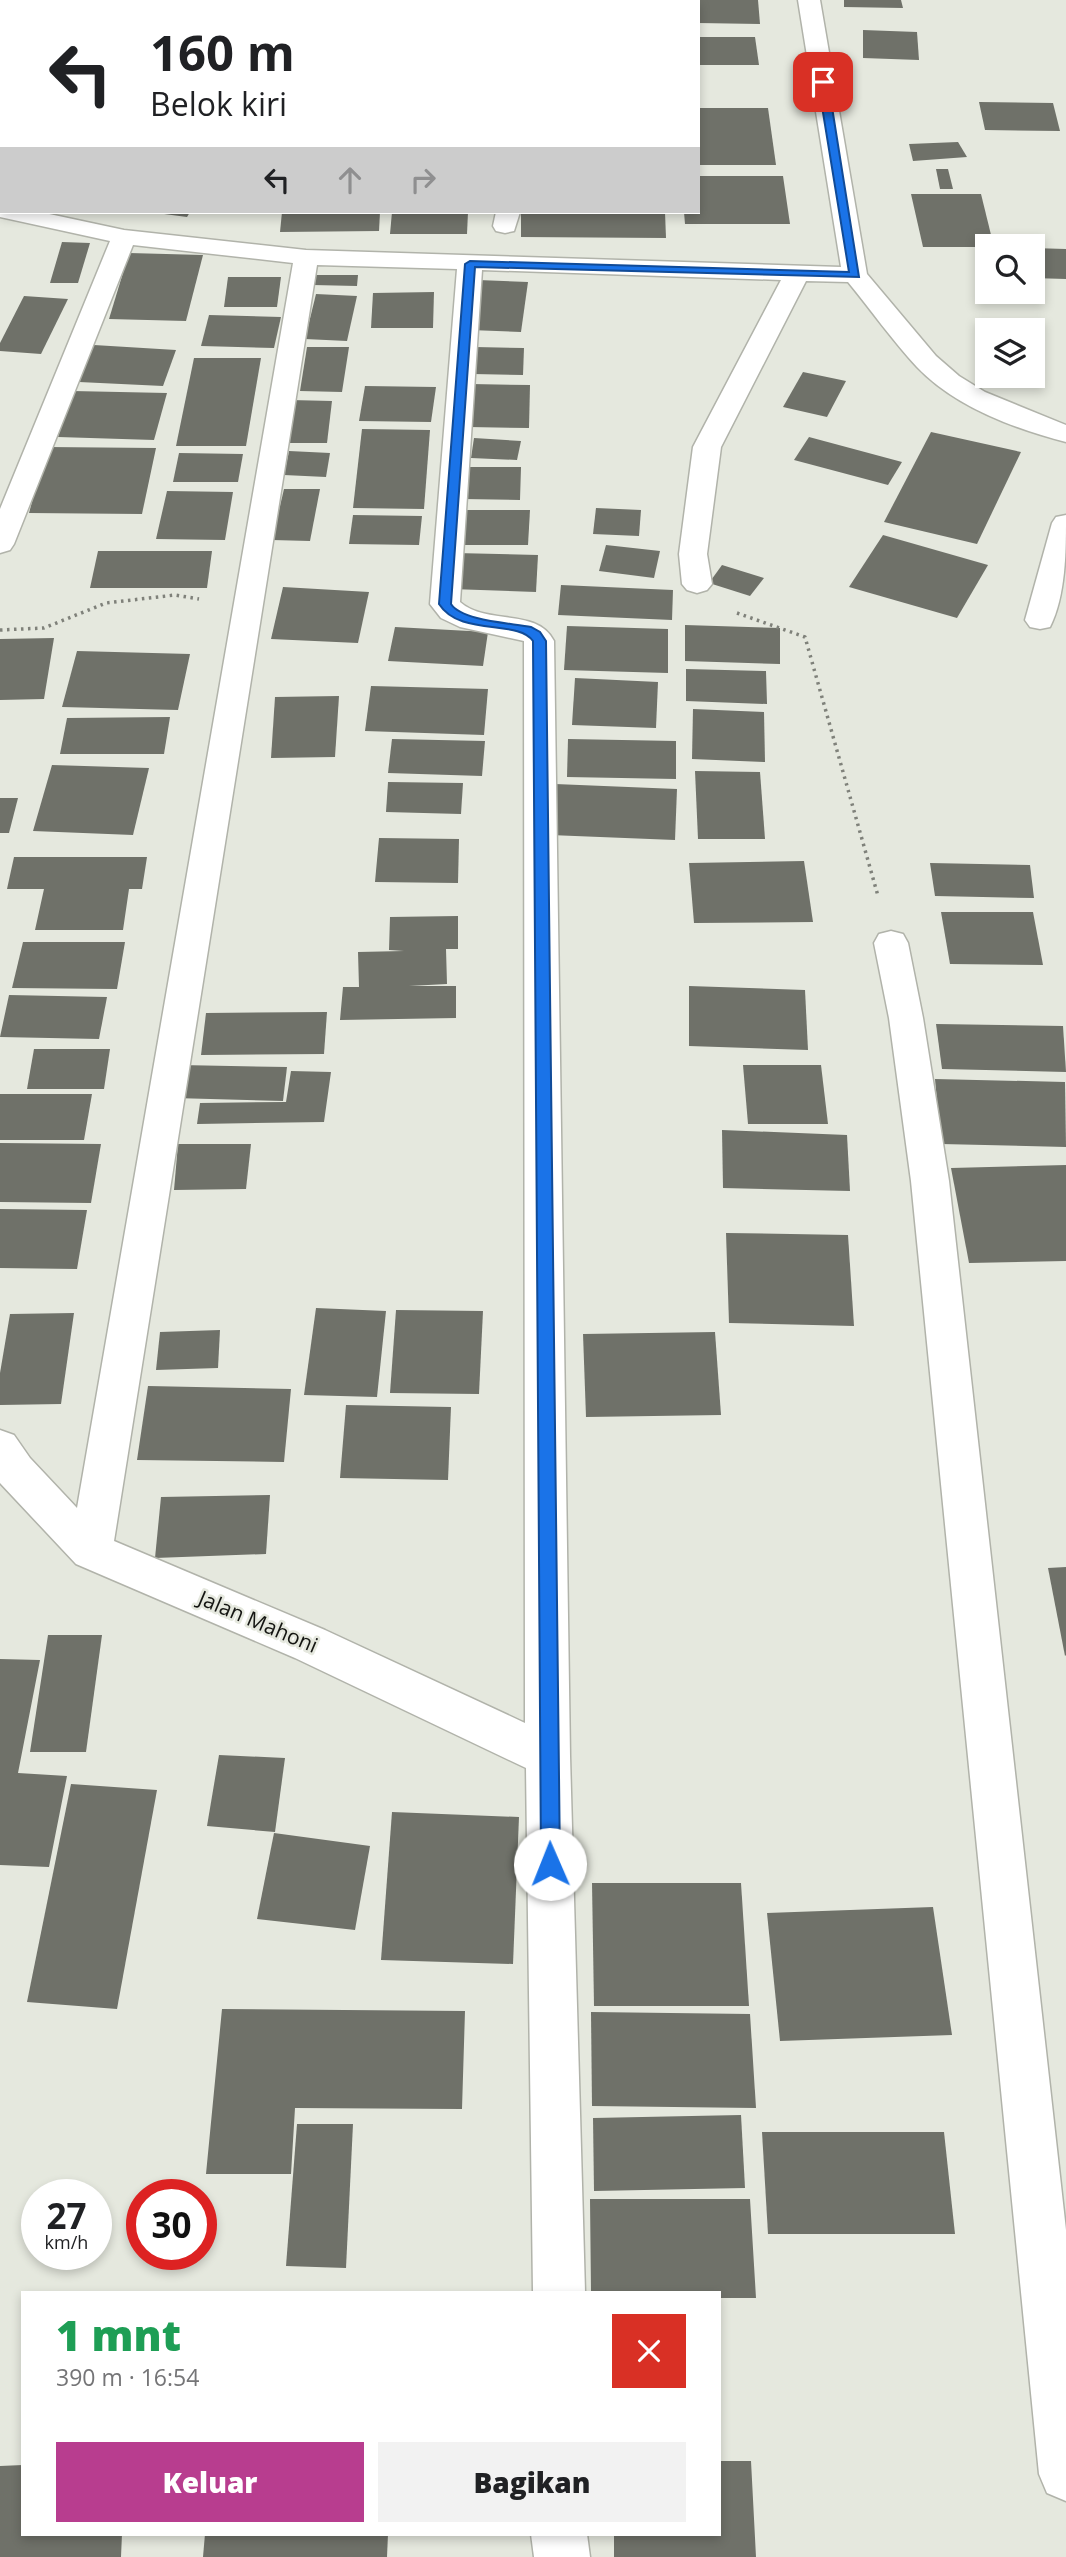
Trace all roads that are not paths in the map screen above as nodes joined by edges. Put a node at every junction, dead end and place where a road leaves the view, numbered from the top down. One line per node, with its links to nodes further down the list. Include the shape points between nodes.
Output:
1 (809, 0): 7 (street)
2 (17, 214): 3 (street)
3 (124, 237): 4 (street); 10 (street)
4 (306, 257): 5 (street); 15 (street)
5 (470, 264): 6 (street); 16 (street, via 445,604 451,613 527,630 539,641)
6 (797, 274): 7 (street); 11 (street, via 707,447 692,554)
7 (855, 275): 8 (street, via 927,362 950,382 987,403)
8 (1066, 434)
9 (1066, 523): 12 (street)
10 (0, 544)
11 (697, 584)
12 (1040, 620)
13 (891, 943): 18 (street, via 930,1181)
14 (0, 1447): 15 (street, Jalan Mahoni, via 15,1471)
15 (91, 1551): 16 (street, Jalan Mahoni, via 310,1644)
16 (548, 1756): 17 (street)
17 (559, 2291)
18 (1066, 2474)
19 (559, 2536): 20 (street)
20 (562, 2557)

